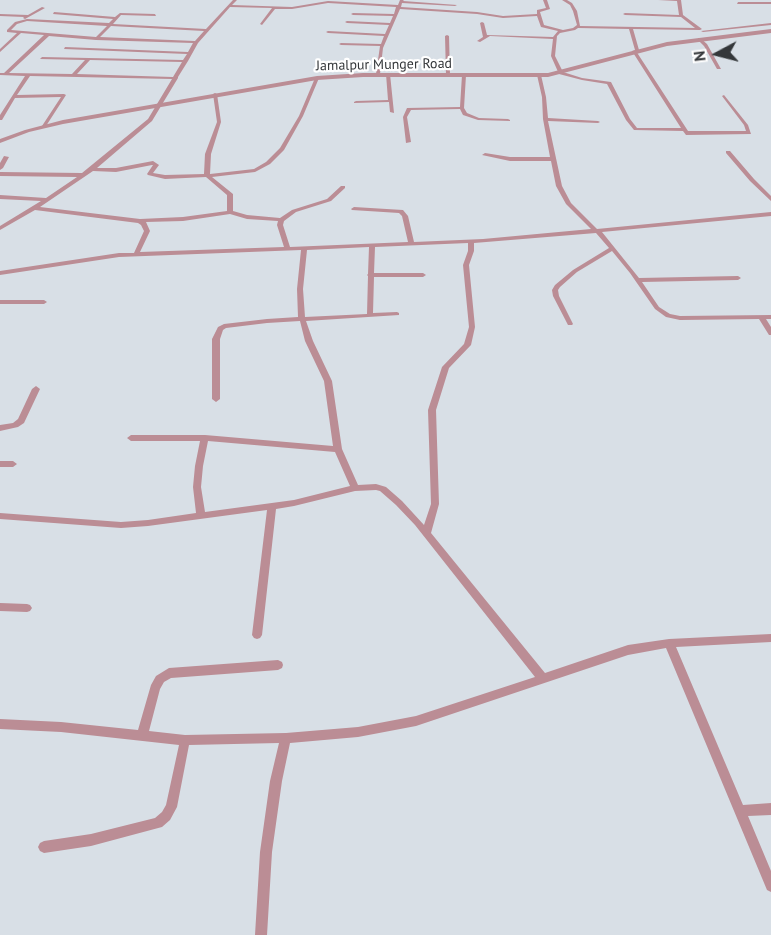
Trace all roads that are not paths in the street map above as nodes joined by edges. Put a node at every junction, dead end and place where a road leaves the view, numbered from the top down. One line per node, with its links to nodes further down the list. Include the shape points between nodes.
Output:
1 (235, 0): 10 (street)
2 (545, 0): 19 (street, via 548,8 538,10)
3 (564, 0): 32 (street, via 576,11)
4 (660, 0): 5 (street)
5 (679, 0): 21 (street)
6 (738, 3): 7 (street)
7 (771, 3)
8 (400, 4): 9 (street); 12 (street, via 328,2); 18 (street); 19 (street, via 503,17)
9 (454, 5)
10 (230, 6): 12 (street); 35 (street)
11 (43, 8): 20 (street)
12 (274, 8): 27 (street)
13 (54, 13): 22 (street)
14 (353, 14): 18 (street)
15 (625, 14): 21 (street)
16 (0, 15): 20 (street)
17 (155, 15): 22 (street, via 123,13)
18 (394, 15): 28 (street)
19 (539, 15): 37 (street, via 542,27)
20 (28, 16): 23 (street)
21 (683, 16): 36 (street)
22 (115, 18): 30 (street)
23 (22, 20): 24 (street); 34 (street)
24 (59, 22): 30 (street); 42 (street)
25 (347, 22): 28 (street)
26 (482, 23): 45 (street)
27 (262, 24)
28 (390, 24): 43 (street)
29 (771, 24): 36 (street)
30 (108, 26): 35 (street); 48 (street)
31 (0, 27): 34 (street)
32 (579, 27): 33 (street); 37 (street)
33 (631, 28): 36 (street); 57 (street)
34 (9, 29): 40 (street); 41 (street)
35 (207, 30): 50 (street)
36 (701, 30): 46 (street)
37 (563, 31): 47 (street)
38 (771, 31): 46 (street, Jamalpur Munger Road)
39 (328, 32): 43 (street)
40 (3, 33)
41 (19, 33): 42 (street); 56 (street)
42 (45, 35): 48 (street); 65 (street)
43 (386, 35): 54 (street)
44 (447, 36): 69 (street)
45 (485, 36): 47 (street); 51 (street)
46 (716, 37): 49 (street, Jamalpur Munger Road)
47 (554, 38): 64 (street, via 553,56)
48 (96, 39): 50 (street)
49 (699, 39): 57 (street, Jamalpur Munger Road); 63 (street)
50 (196, 42): 58 (street)
51 (479, 42)
52 (70, 43): 55 (street)
53 (341, 44): 54 (street)
54 (382, 45): 66 (street)
55 (65, 48): 58 (street); 60 (street)
56 (0, 51)
57 (636, 51): 64 (street, Jamalpur Munger Road); 89 (street)
58 (190, 53): 62 (street)
59 (42, 58): 60 (street)
60 (55, 58): 61 (street)
61 (89, 58): 62 (street); 72 (street)
62 (186, 61): 73 (street)
63 (719, 68)
64 (561, 72): 71 (street, Jamalpur Munger Road); 89 (street, via 609,83 636,129)
65 (2, 74): 68 (street)
66 (378, 74): 67 (street, Jamalpur Munger Road); 74 (street, Jamalpur Munger Road)
67 (388, 74): 69 (street, Jamalpur Munger Road); 79 (street)
68 (28, 75): 72 (street); 77 (street)
69 (448, 75): 70 (street, Jamalpur Munger Road)
70 (464, 75): 71 (street, Jamalpur Munger Road); 82 (street)
71 (539, 75): 85 (street)
72 (73, 76): 73 (street)
73 (176, 78): 81 (street)
74 (317, 78): 75 (street, Jamalpur Munger Road); 100 (street, via 293,132 276,156 255,170)
75 (215, 94): 81 (street, Jamalpur Munger Road); 100 (street, via 219,122 208,154)
76 (724, 96): 89 (street, via 749,133 692,135)
77 (13, 99): 78 (street); 84 (street); 88 (street, via 64,95)
78 (0, 101)
79 (391, 101): 80 (street); 83 (street)
80 (356, 102)
81 (161, 104): 88 (street, Jamalpur Munger Road); 97 (street, via 150,120)
82 (462, 108): 86 (street, via 470,117); 91 (street, via 409,109 405,117)
83 (392, 112)
84 (0, 119)
85 (545, 119): 87 (street); 95 (street)
86 (508, 120)
87 (597, 122)
88 (44, 126): 90 (street, Jamalpur Munger Road)
89 (683, 130)
90 (0, 141)
91 (408, 142)
92 (728, 152): 103 (street)
93 (486, 155): 95 (street)
94 (6, 156): 96 (street)
95 (552, 159): 114 (street, via 563,195)
96 (0, 168)
97 (92, 169): 99 (street); 100 (street, via 116,170 153,163 156,165 150,174 157,177)
98 (0, 174): 99 (street)
99 (84, 175): 104 (street)
100 (207, 175): 107 (street, via 230,194)
101 (343, 188): 109 (street, via 329,200 294,211)
102 (0, 197): 104 (street)
103 (771, 199)
104 (47, 200): 105 (street)
105 (35, 208): 111 (street); 112 (street)
106 (354, 209): 116 (street, via 401,211)
107 (230, 212): 109 (street); 111 (street)
108 (771, 214): 114 (street)
109 (281, 220): 119 (street)
110 (0, 222): 112 (street)
111 (140, 222): 121 (street, via 147,231)
112 (10, 223): 113 (street)
113 (0, 228)
114 (597, 231): 115 (street); 118 (street)
115 (471, 241): 116 (street); 148 (street, via 466,265 472,327 466,345 446,366 432,410 435,495)
116 (411, 244): 117 (street)
117 (372, 246): 120 (street); 123 (street)
118 (614, 248): 126 (street); 134 (street, via 557,286 556,296)
119 (288, 249): 120 (street); 121 (street)
120 (304, 249): 133 (street)
121 (136, 254): 122 (street)
122 (0, 273)
123 (370, 275): 124 (street); 129 (street)
124 (423, 275)
125 (738, 278): 126 (street)
126 (638, 280): 131 (street, via 657,309 674,318)
127 (0, 302): 128 (street)
128 (44, 302)
129 (370, 314): 130 (street); 133 (street)
130 (397, 314)
131 (761, 317): 132 (street); 135 (street)
132 (771, 317)
133 (302, 320): 137 (street, via 241,323 220,329 215,352); 141 (street, via 328,381)
134 (570, 324)
135 (771, 333)
136 (36, 389): 138 (street, via 21,421)
137 (216, 399)
138 (0, 428)
139 (131, 438): 140 (street)
140 (205, 438): 141 (street); 146 (street, via 197,487)
141 (338, 449): 144 (street)
142 (0, 464): 143 (street)
143 (13, 464)
144 (355, 488): 145 (street); 148 (street, via 383,489)
145 (272, 506): 146 (street); 151 (street)
146 (201, 515): 147 (street, via 121,525)
147 (0, 516)
148 (426, 534): 155 (street)
149 (0, 607): 150 (street)
150 (27, 608)
151 (257, 635)
152 (771, 638): 153 (street)
153 (669, 643): 155 (street, via 628,650); 161 (street)
154 (278, 665): 157 (street, via 169,673 155,688)
155 (543, 679): 158 (street, via 416,721 358,732)
156 (0, 724): 157 (street)
157 (141, 736): 159 (street)
158 (286, 738): 159 (street); 164 (street, via 266,852)
159 (185, 740): 162 (street, via 175,793 159,823)
160 (771, 809): 161 (street)
161 (739, 811): 163 (street)
162 (44, 847)
163 (771, 886)
164 (261, 935)

